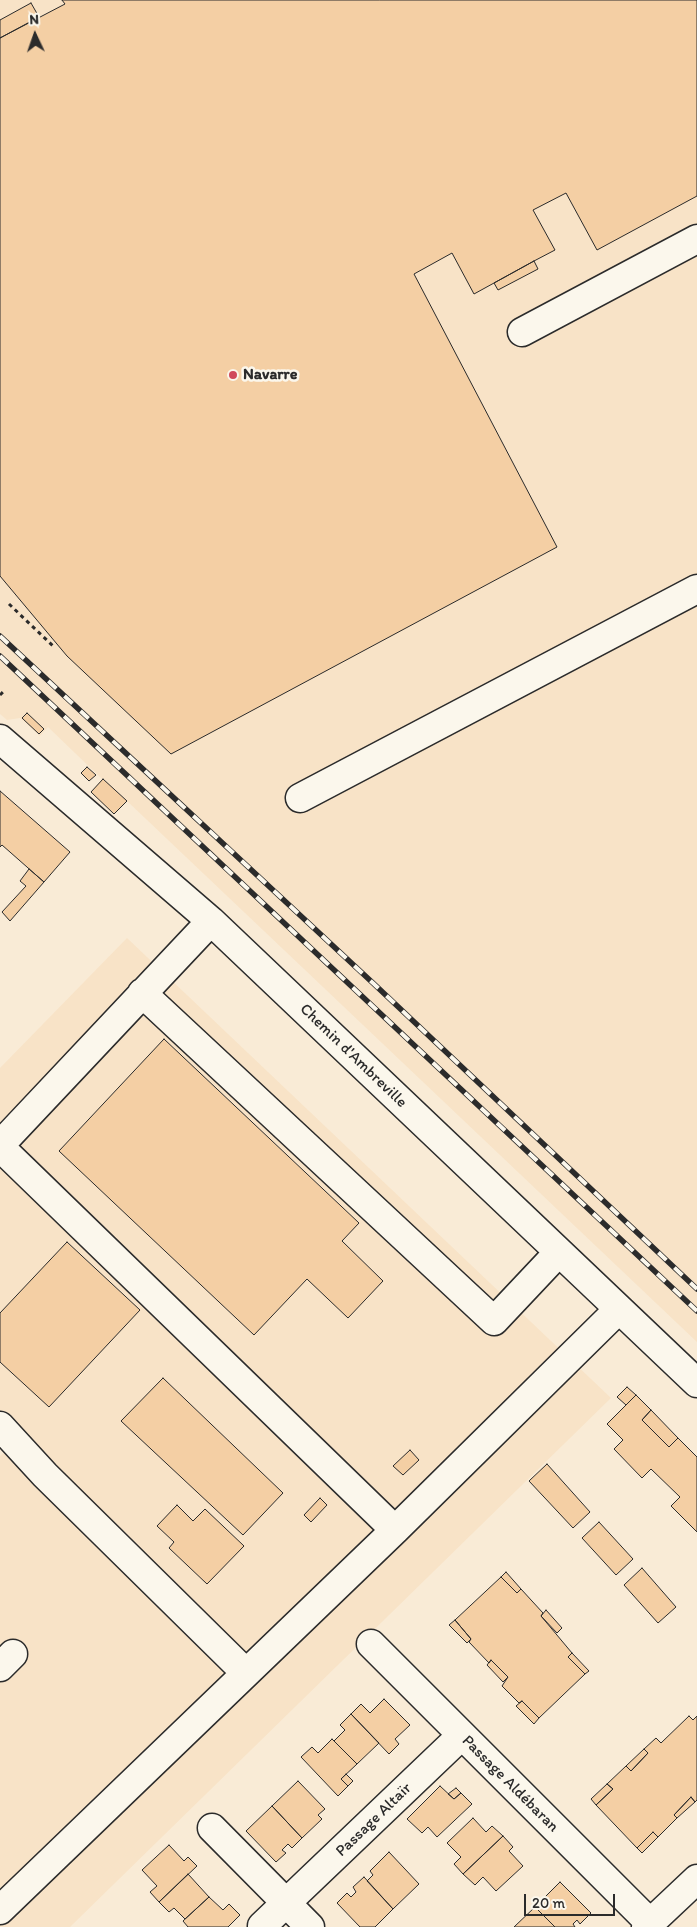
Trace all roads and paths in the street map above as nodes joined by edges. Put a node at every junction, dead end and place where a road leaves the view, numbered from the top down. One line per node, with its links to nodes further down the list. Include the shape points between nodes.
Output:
1 (697, 240): 2 (street)
2 (522, 332)
3 (697, 589): 9 (street)
4 (9, 604): 5 (path)
5 (53, 646)
6 (4, 691): 7 (path)
7 (0, 695)
8 (2, 743): 10 (street, Chemin d'Ambreville)
9 (300, 798)
10 (211, 921): 11 (street); 13 (street, Chemin d'Ambreville)
11 (142, 993): 12 (street); 13 (street, via 494,1322)
12 (0, 1146): 17 (street)
13 (559, 1252): 14 (street, Chemin d'Ambreville)
14 (619, 1309): 15 (street, Chemin d'Ambreville); 17 (street)
15 (697, 1382)
16 (0, 1426): 19 (street, via 58,1488)
17 (395, 1530): 19 (street)
18 (371, 1644): 20 (street, Passage Aldébaran)
19 (246, 1673): 24 (street)
20 (461, 1736): 23 (street, Passage Altaïr); 25 (street, Passage Aldébaran)
21 (212, 1828): 23 (street)
22 (697, 1879): 25 (street)
23 (287, 1903): 26 (street, Passage Altaïr); 27 (street)
24 (0, 1910)
25 (648, 1925)
26 (263, 1927)
27 (310, 1927)

